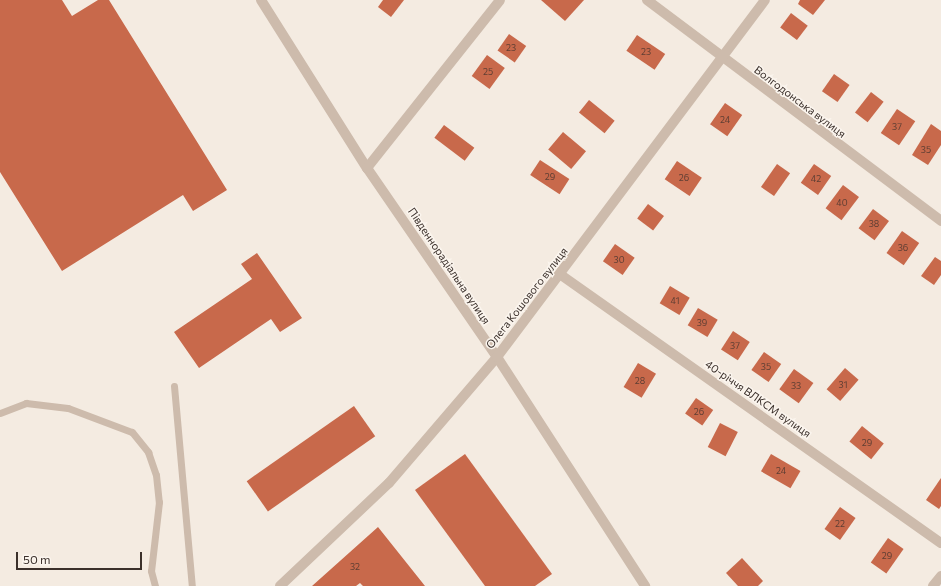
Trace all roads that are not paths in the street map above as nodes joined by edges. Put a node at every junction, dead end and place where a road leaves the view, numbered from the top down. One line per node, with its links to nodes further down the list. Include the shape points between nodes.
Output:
1 (261, 0): 6 (street, Південнорадіальна вулиця)
2 (500, 0): 6 (street)
3 (647, 0): 5 (street, Волгодонська вулиця)
4 (765, 0): 5 (street, Олега Кошового вулиця)
5 (721, 58): 7 (street, Волгодонська вулиця); 8 (street, Олега Кошового вулиця)
6 (367, 168): 9 (street, Південнорадіальна вулиця)
7 (941, 221)
8 (561, 275): 9 (street, Олега Кошового вулиця); 12 (street, 40-річчя ВЛКСМ вулиця)
9 (497, 357): 16 (street, Олега Кошового вулиця, via 388,483); 17 (street, Південнорадіальна вулиця)
10 (174, 386): 15 (lane)
11 (0, 413): 14 (lane, via 26,403 68,408 132,432 148,452 156,475 159,502 151,571)
12 (941, 543)
13 (941, 576): 18 (street)
14 (155, 586)
15 (192, 586)
16 (280, 586)
17 (645, 586)
18 (933, 586)

